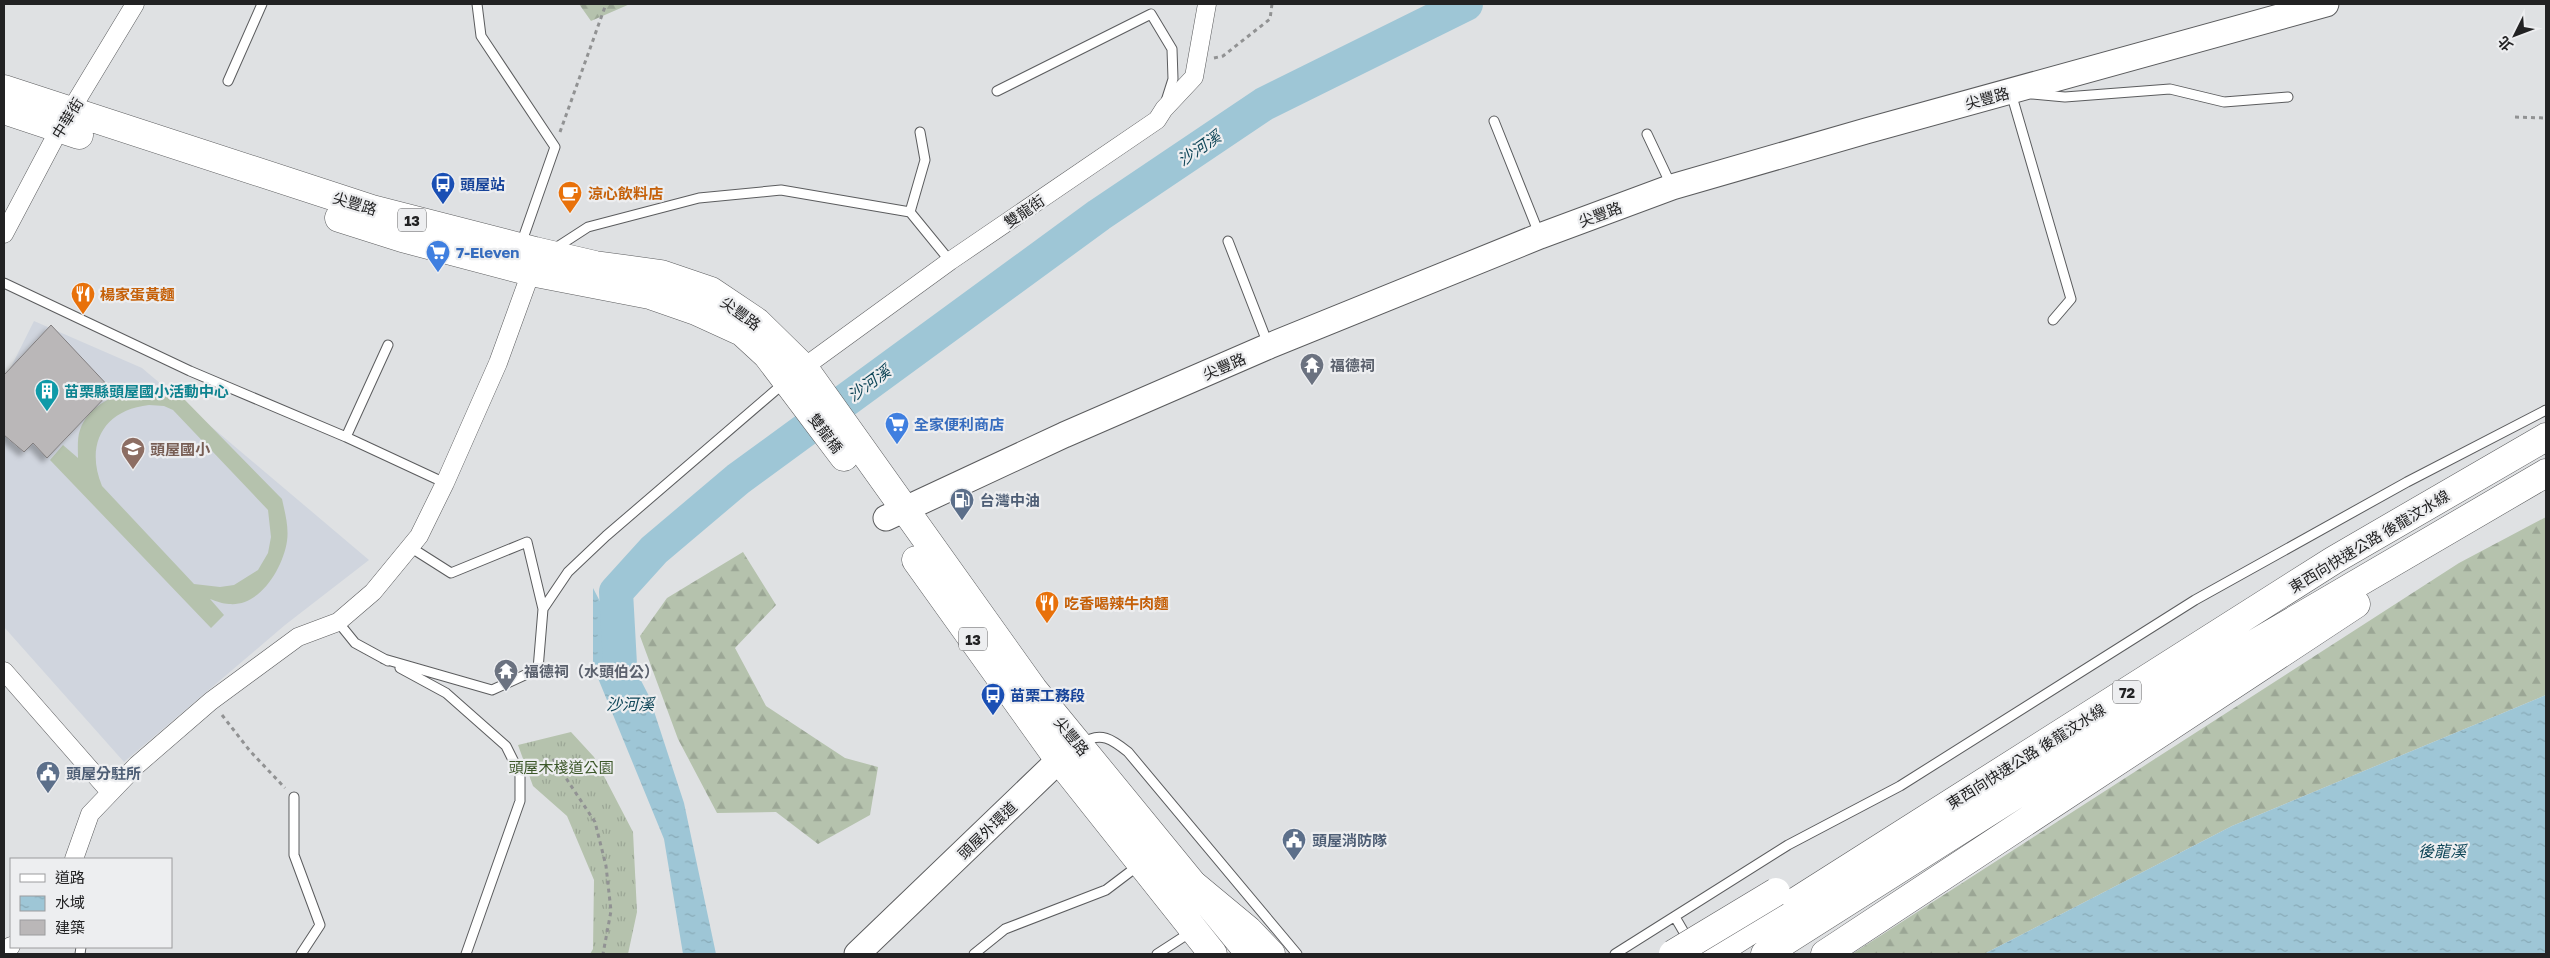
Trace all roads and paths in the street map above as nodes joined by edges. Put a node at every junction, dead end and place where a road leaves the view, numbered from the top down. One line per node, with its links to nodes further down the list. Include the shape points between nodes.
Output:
1 (135, 4): 18 (street, 中華街)
2 (262, 4): 9 (lane)
3 (477, 4): 22 (lane, via 481,36)
4 (606, 4): 22 (path)
5 (1206, 4): 8 (street, 雙龍街)
6 (1272, 4): 8 (path, via 1270,19 1223,56)
7 (2326, 4): 12 (street, 尖豐路)
8 (1197, 62): 14 (street, 雙龍街, via 1194,77)
9 (228, 81)
10 (4, 90): 18 (main road, 尖豐路 / 13)
11 (998, 91): 14 (lane, via 1151,14 1172,49 1172,79)
12 (2010, 92): 13 (lane, via 2065,98 2170,88 2224,102); 23 (street, 尖豐路); 31 (lane, via 2071,300)
13 (2288, 97)
14 (1164, 109): 28 (street, 雙龍街, via 1157,120)
15 (4, 110): 18 (main road, 尖豐路 / 13)
16 (2515, 117): 17 (path)
17 (2546, 118)
18 (66, 120): 25 (street, 中華街); 29 (main road, 尖豐路 / 13, via 402,238)
19 (1494, 121): 26 (lane)
20 (920, 132): 24 (lane, via 925,160)
21 (1647, 134): 23 (lane)
22 (555, 147): 29 (lane, via 521,244)
23 (1672, 187): 26 (street, 尖豐路)
24 (910, 212): 28 (lane); 29 (lane, via 781,190 699,198 588,227)
25 (4, 234)
26 (1540, 236): 33 (street, 尖豐路)
27 (1228, 241): 33 (lane)
28 (950, 261): 34 (street, 雙龍街)
29 (533, 262): 34 (main road, 尖豐路 / 13, via 650,294 696,311 742,332); 40 (street, via 498,363)
30 (4, 283): 36 (lane, via 190,371)
31 (2054, 320)
32 (388, 345): 36 (lane)
33 (1269, 346): 42 (street, 尖豐路, via 1064,435)
34 (795, 374): 39 (main road, 雙龍橋 / 13); 45 (lane, via 606,536 568,572)
35 (2546, 410): 57 (lane, via 2407,482 2195,600 1900,786 1788,845)
36 (346, 437): 40 (lane)
37 (2546, 437): 44 (main road, 東西向快速公路 後龍汶水線 / 72)
38 (2546, 473): 41 (main road, 東西向快速公路 後龍汶水線 / 72)
39 (871, 479): 42 (main road, 尖豐路 / 13)
40 (445, 483): 43 (street)
41 (2506, 495): 73 (main road, 東西向快速公路 後龍汶水線 / 72, via 2245,649); 74 (main road, via 2434,552)
42 (895, 514): 50 (main road, 尖豐路 / 13)
43 (410, 547): 45 (lane, via 452,573 527,542); 46 (street, via 373,592)
44 (2334, 560): 70 (main road, bridge, via 2266,590); 72 (main road, 東西向快速公路 後龍汶水線 / 72)
45 (543, 609): 47 (lane, via 538,669 492,690)
46 (338, 622): 47 (lane, via 356,643); 49 (street, via 298,637)
47 (384, 659): 51 (lane, via 446,693 506,746)
48 (4, 673): 52 (street)
49 (211, 701): 52 (street); 53 (path, via 250,751)
50 (1069, 753): 55 (main road, 尖豐路 / 13); 56 (main road, 尖豐路 / 13); 62 (street, 頭屋外環道); 68 (lane, via 1091,737 1110,738 1128,752)
51 (520, 774): 60 (lane, via 520,801); 61 (path, via 554,760 595,822 606,866 611,911)
52 (110, 792): 54 (street, via 90,814)
53 (294, 797): 59 (lane, via 294,855 320,925)
54 (74, 858)
55 (1142, 864): 58 (main road, 尖豐路 / 13); 63 (lane, via 1106,890 1005,929)
56 (1195, 886): 66 (main road, 尖豐路 / 13); 67 (main road, via 1248,930)
57 (1674, 917): 69 (lane); 71 (lane)
58 (1193, 930): 64 (lane); 65 (main road, 尖豐路 / 13)
59 (301, 954)
60 (466, 954)
61 (603, 954)
62 (856, 954)
63 (974, 954)
64 (1157, 954)
65 (1213, 954)
66 (1250, 954)
67 (1271, 954)
68 (1297, 954)
69 (1615, 954)
70 (1673, 954)
71 (1697, 954)
72 (1713, 954)
73 (1765, 954)
74 (1825, 954)

